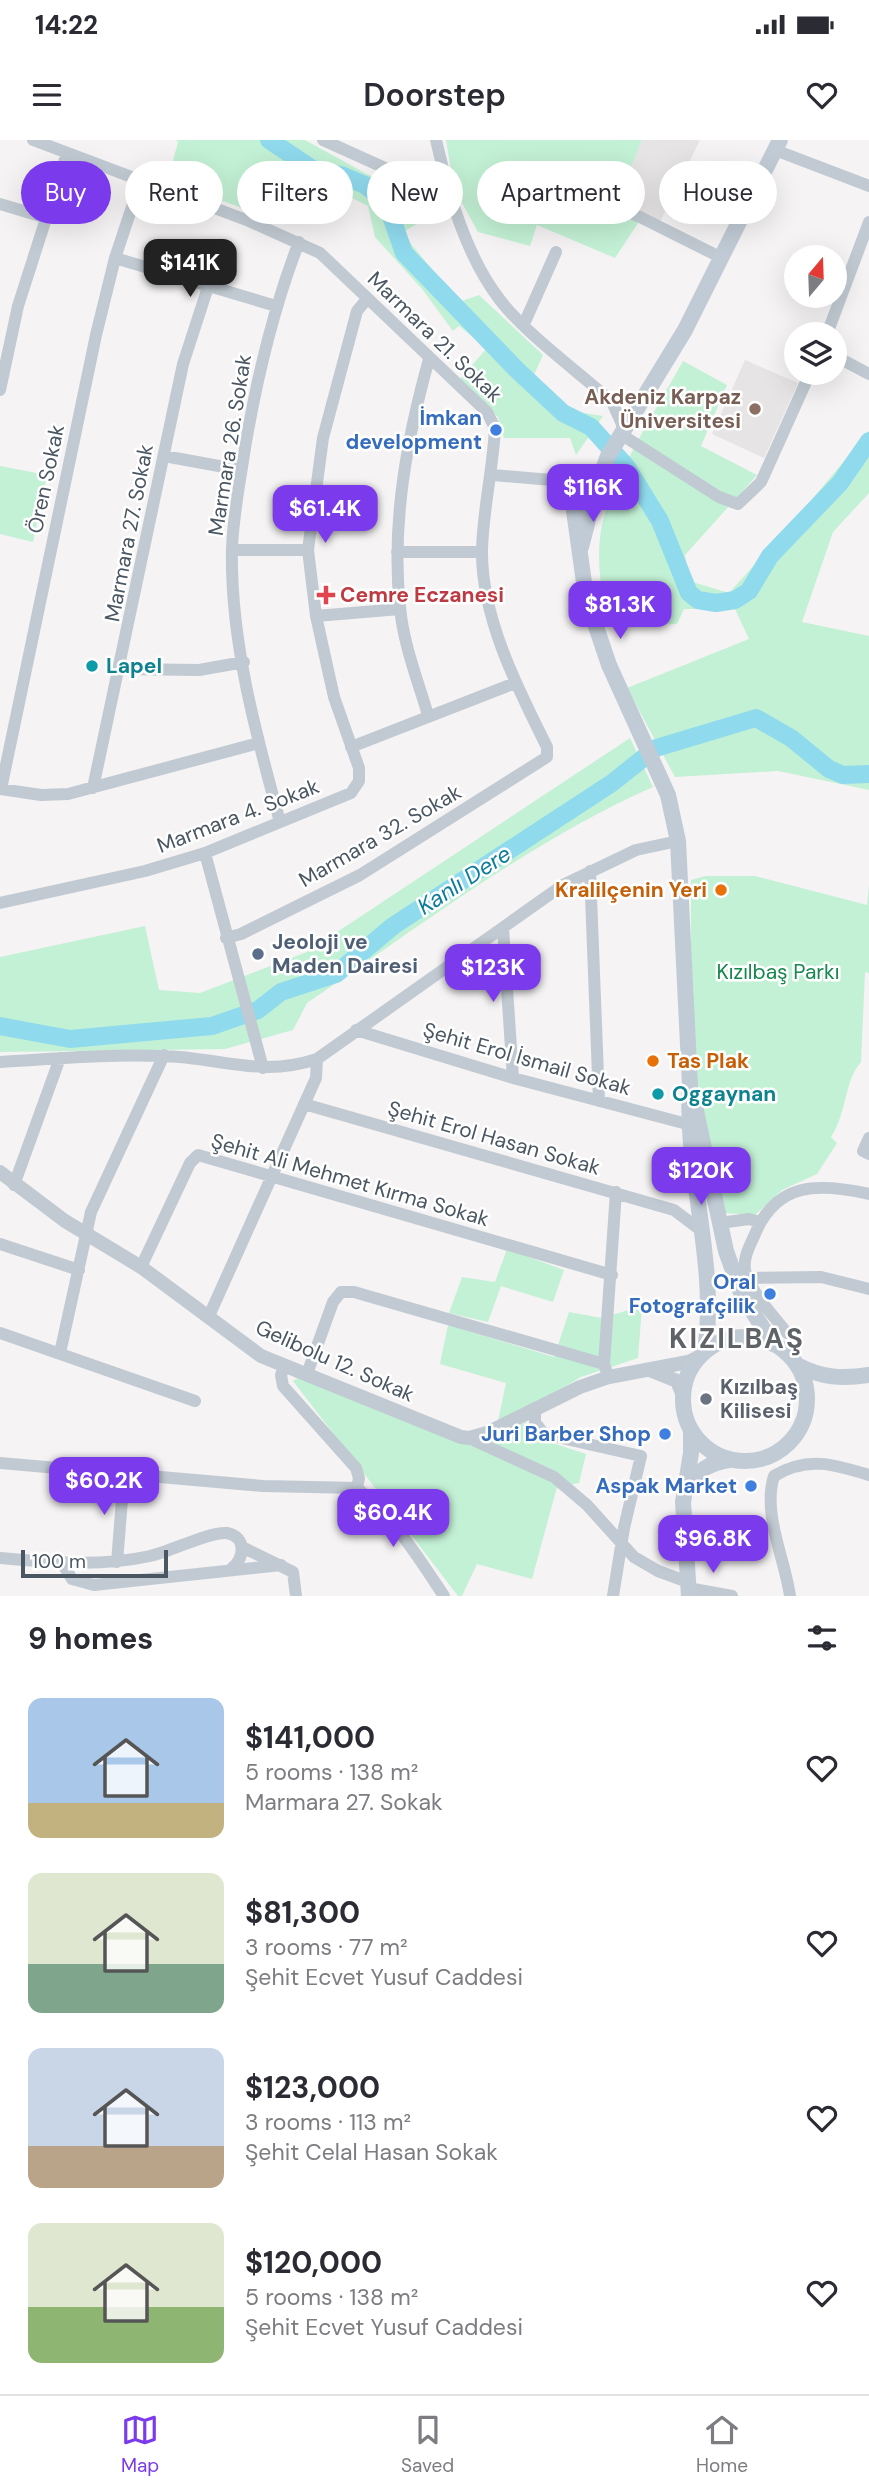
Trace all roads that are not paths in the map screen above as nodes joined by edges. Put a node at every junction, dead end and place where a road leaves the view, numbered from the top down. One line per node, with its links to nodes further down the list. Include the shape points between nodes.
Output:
1 (33, 140): 5 (street, Marmara 21. Sokak)
2 (323, 140): 7 (street)
3 (436, 140): 8 (street)
4 (778, 145): 10 (street); 21 (main road)
5 (66, 153): 6 (street); 9 (street, Marmara 21. Sokak)
6 (64, 161)
7 (371, 161)
8 (440, 161)
9 (125, 174)
10 (869, 186)
11 (0, 204): 12 (street)
12 (21, 210)
13 (223, 212): 19 (street, Marmara 21. Sokak)
14 (645, 219): 21 (street)
15 (869, 222): 26 (street)
16 (45, 224): 31 (street)
17 (126, 224): 22 (street, Ören Sokak)
18 (463, 224): 27 (street, via 487,281)
19 (299, 242): 24 (street, Marmara 21. Sokak, via 329,260); 25 (street, Marmara 26. Sokak)
20 (556, 252): 27 (street)
21 (722, 257): 34 (main road)
22 (115, 258): 23 (street); 56 (street, Ören Sokak)
23 (208, 287): 25 (street); 35 (street, Marmara 27. Sokak, via 183,364)
24 (367, 299): 28 (street, Marmara 21. Sokak); 43 (street, via 357,311 323,438)
25 (276, 306): 37 (street, Marmara 26. Sokak, via 255,386)
26 (832, 322)
27 (524, 324): 34 (street, via 616,407)
28 (429, 359): 38 (street, Marmara 21. Sokak, via 493,419); 44 (street, via 415,409)
29 (847, 362): 30 (street)
30 (869, 374)
31 (1, 376): 33 (street)
32 (805, 385): 34 (street, via 761,482 738,504 719,498)
33 (0, 390)
34 (622, 435): 36 (main road)
35 (164, 456): 37 (street); 49 (street, Marmara 27. Sokak)
36 (608, 456): 39 (main road); 40 (main road)
37 (241, 470): 42 (street, Marmara 26. Sokak)
38 (493, 475): 39 (street); 45 (street, Marmara 21. Sokak)
39 (575, 490): 40 (main road, via 591,481); 40 (main road, via 581,505); 41 (main road, via 573,515)
40 (595, 495): 41 (main road)
41 (580, 549): 58 (main road, via 586,597 597,631 668,795)
42 (232, 550): 43 (street); 48 (street, Marmara 26. Sokak)
43 (308, 550): 47 (street)
44 (397, 552): 45 (street); 46 (street)
45 (482, 552): 50 (street, Marmara 21. Sokak, via 492,616)
46 (400, 609): 47 (street); 51 (street)
47 (316, 616): 53 (street, via 334,697)
48 (244, 662): 49 (street, via 199,670); 52 (street, Marmara 26. Sokak)
49 (120, 668): 55 (street, Marmara 27. Sokak)
50 (515, 683): 51 (street); 54 (street, Marmara 21. Sokak, via 547,747)
51 (428, 715): 53 (street)
52 (259, 743): 55 (street); 57 (street, Marmara 26. Sokak)
53 (351, 747): 57 (street, Marmara 4. Sokak, via 359,768 359,781 351,793)
54 (547, 757): 63 (street, Marmara 32. Sokak, via 360,874)
55 (93, 788): 56 (street, via 41,795)
56 (0, 789)
57 (280, 822): 59 (street, Marmara 4. Sokak)
58 (678, 841): 60 (street, via 636,850); 71 (main road)
59 (205, 853): 61 (street, Marmara 4. Sokak); 63 (street)
60 (590, 871): 62 (street); 72 (street)
61 (0, 903)
62 (503, 928): 64 (street); 70 (street)
63 (226, 938): 69 (street)
64 (356, 1030): 67 (street); 70 (street, Şehit Erol İsmail Sokak)
65 (164, 1055): 66 (street); 69 (street); 87 (street, via 91,1212)
66 (60, 1058): 68 (street); 79 (street)
67 (317, 1059): 69 (street, via 290,1068); 73 (street, via 316,1078)
68 (0, 1062)
69 (263, 1068)
70 (513, 1078): 72 (street, Şehit Erol İsmail Sokak)
71 (690, 1085): 74 (main road); 85 (main road)
72 (599, 1101): 74 (street, Şehit Erol İsmail Sokak)
73 (304, 1104): 78 (street); 80 (street, Şehit Erol Hasan Sokak)
74 (687, 1124): 82 (main road)
75 (869, 1138): 76 (street, via 863,1151)
76 (869, 1154)
77 (0, 1172): 79 (street, Gelibolu 12. Sokak)
78 (272, 1178): 89 (street, Şehit Ali Mehmet Kırma Sokak, via 198,1155 190,1163); 91 (street, Şehit Ali Mehmet Kırma Sokak); 94 (street)
79 (14, 1185): 87 (street, Gelibolu 12. Sokak)
80 (616, 1192): 83 (street, Şehit Erol Hasan Sokak); 91 (street)
81 (869, 1194): 84 (street, via 834,1186 805,1188 780,1198)
82 (699, 1199): 83 (street, via 690,1208); 86 (main road)
83 (674, 1210): 86 (street, Şehit Erol Hasan Sokak)
84 (760, 1222): 85 (street); 92 (street, via 744,1259)
85 (720, 1223): 97 (main road, via 741,1293)
86 (703, 1232): 99 (main road, via 709,1281)
87 (87, 1233): 89 (street, Gelibolu 12. Sokak); 90 (street)
88 (0, 1244): 90 (street)
89 (141, 1267): 94 (street, Gelibolu 12. Sokak)
90 (79, 1270): 98 (street)
91 (612, 1275): 102 (street)
92 (748, 1278): 93 (street, via 821,1277); 96 (street)
93 (869, 1289)
94 (209, 1316): 100 (street, Gelibolu 12. Sokak, via 261,1356)
95 (0, 1333): 98 (street)
96 (787, 1333)
97 (773, 1343): 99 (main road, via 738,1337); 101 (main road)
98 (60, 1353): 108 (street)
99 (702, 1354): 103 (street); 107 (main road, via 687,1373)
100 (285, 1365): 104 (street, Gelibolu 12. Sokak); 117 (street, via 283,1386 356,1468)
101 (797, 1365): 106 (main road, via 825,1377); 109 (main road, via 804,1378)
102 (606, 1370): 103 (street); 104 (street, via 354,1292 341,1292 333,1301); 110 (street)
103 (649, 1370): 107 (street, via 677,1381)
104 (307, 1374): 112 (street, Gelibolu 12. Sokak)
105 (869, 1375): 106 (main road)
106 (844, 1378): 109 (main road, via 821,1390)
107 (682, 1393): 111 (main road, via 683,1413)
108 (195, 1401)
109 (807, 1407): 113 (main road, via 803,1424 781,1451 748,1462)
110 (535, 1410): 112 (street); 119 (street, via 544,1434 641,1456)
111 (691, 1431): 113 (main road, via 708,1449); 118 (main road)
112 (469, 1438): 119 (street, via 554,1477 587,1505)
113 (730, 1460): 118 (main road, via 708,1465)
114 (0, 1463): 115 (street)
115 (124, 1475): 117 (street); 122 (street)
116 (869, 1475): 131 (street, via 818,1462 799,1464 774,1476 772,1508)
117 (357, 1488): 128 (street, via 402,1533)
118 (685, 1491): 126 (main road)
119 (621, 1546): 126 (street); 129 (street)
120 (242, 1547): 122 (street, via 237,1538 223,1533); 124 (street); 125 (street, via 240,1560)
121 (0, 1558): 123 (street)
122 (117, 1562): 123 (street)
123 (62, 1563): 125 (street, via 72,1579 94,1585)
124 (281, 1565): 125 (street); 127 (street, via 293,1572)
125 (231, 1569)
126 (688, 1589): 130 (street)
127 (296, 1596)
128 (444, 1596)
129 (613, 1596)
130 (732, 1596)
131 (790, 1596)

